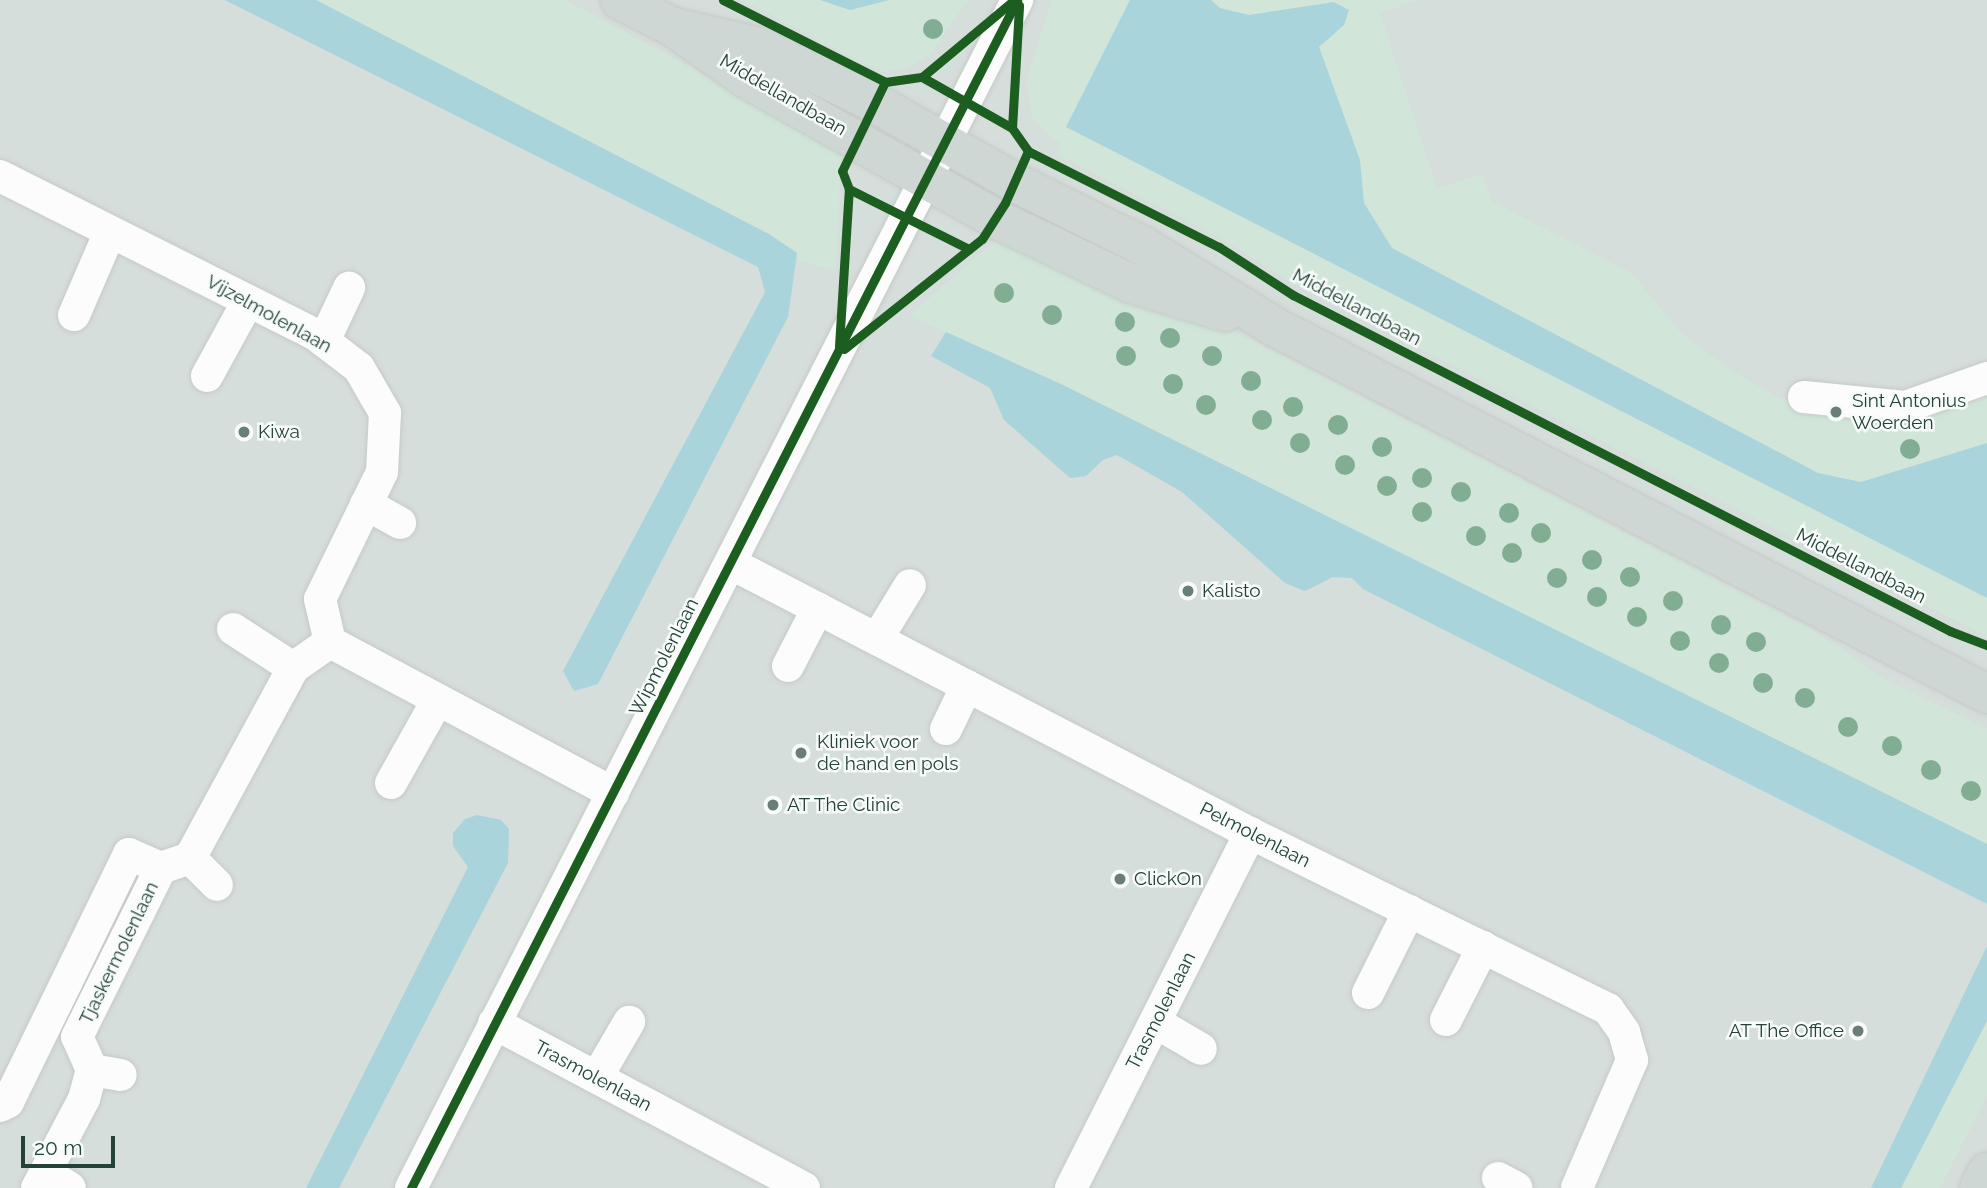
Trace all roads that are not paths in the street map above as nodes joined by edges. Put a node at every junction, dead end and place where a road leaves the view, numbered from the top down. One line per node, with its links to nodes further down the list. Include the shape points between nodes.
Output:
1 (620, 0): 3 (main road, Middellandbaan)
2 (1017, 0): 4 (street, Wipmolenlaan)
3 (673, 27): 4 (main road, Middellandbaan, via 761,47); 6 (main road, Middellandbaan, via 745,78)
4 (948, 143): 6 (street, Wipmolenlaan); 11 (main road, Middellandbaan, via 1143,246)
5 (0, 176): 7 (street, Vijzelmolenlaan)
6 (929, 180): 11 (main road, Middellandbaan, via 996,219 1132,284); 18 (street, Wipmolenlaan)
7 (110, 232): 9 (street, Vijzelmolenlaan); 10 (street)
8 (349, 288): 12 (street)
9 (248, 301): 12 (street, Vijzelmolenlaan); 13 (street)
10 (74, 315)
11 (1277, 328): 27 (main road, Middellandbaan)
12 (324, 341): 16 (street, Vijzelmolenlaan, via 359,368 385,413 382,471)
13 (207, 376)
14 (1987, 378): 15 (street, via 1905,407)
15 (1804, 397)
16 (366, 504): 17 (street); 23 (street, Vijzelmolenlaan, via 320,599)
17 (400, 523)
18 (732, 564): 20 (street, Pelmolenlaan); 31 (street, Wipmolenlaan)
19 (910, 585): 22 (street)
20 (818, 608): 22 (street, Pelmolenlaan); 24 (street)
21 (233, 629): 25 (street)
22 (877, 639): 26 (street, Pelmolenlaan)
23 (330, 642): 25 (street, Tjaskermolenlaan); 28 (street)
24 (788, 666)
25 (293, 668): 33 (street, Tjaskermolenlaan)
26 (967, 686): 29 (street); 32 (street, Pelmolenlaan)
27 (1987, 694)
28 (437, 701): 30 (street); 31 (street)
29 (946, 729)
30 (391, 783)
31 (613, 793): 41 (street, Wipmolenlaan)
32 (1250, 834): 35 (street, Pelmolenlaan); 40 (street, Trasmolenlaan)
33 (175, 864): 34 (street); 42 (street, via 129,854); 43 (street, Tjaskermolenlaan)
34 (217, 885)
35 (1409, 911): 36 (street, Pelmolenlaan); 37 (street)
36 (1483, 947): 38 (street); 52 (street, Pelmolenlaan, via 1608,1009 1625,1032 1632,1060 1626,1081)
37 (1368, 993)
38 (1447, 1020)
39 (629, 1022): 45 (street)
40 (1155, 1022): 44 (street); 51 (street, Trasmolenlaan)
41 (494, 1023): 45 (street, Trasmolenlaan); 49 (street, Wipmolenlaan)
42 (46, 1025): 43 (street); 46 (street, via 8,1102)
43 (77, 1037): 48 (street, Tjaskermolenlaan, via 107,1072 84,1099)
44 (1201, 1049)
45 (597, 1077): 50 (street, Trasmolenlaan)
46 (0, 1106)
47 (1987, 1172): 53 (main road)
48 (51, 1183)
49 (411, 1188)
50 (804, 1188)
51 (1071, 1188)
52 (1577, 1188)
53 (1979, 1188)

